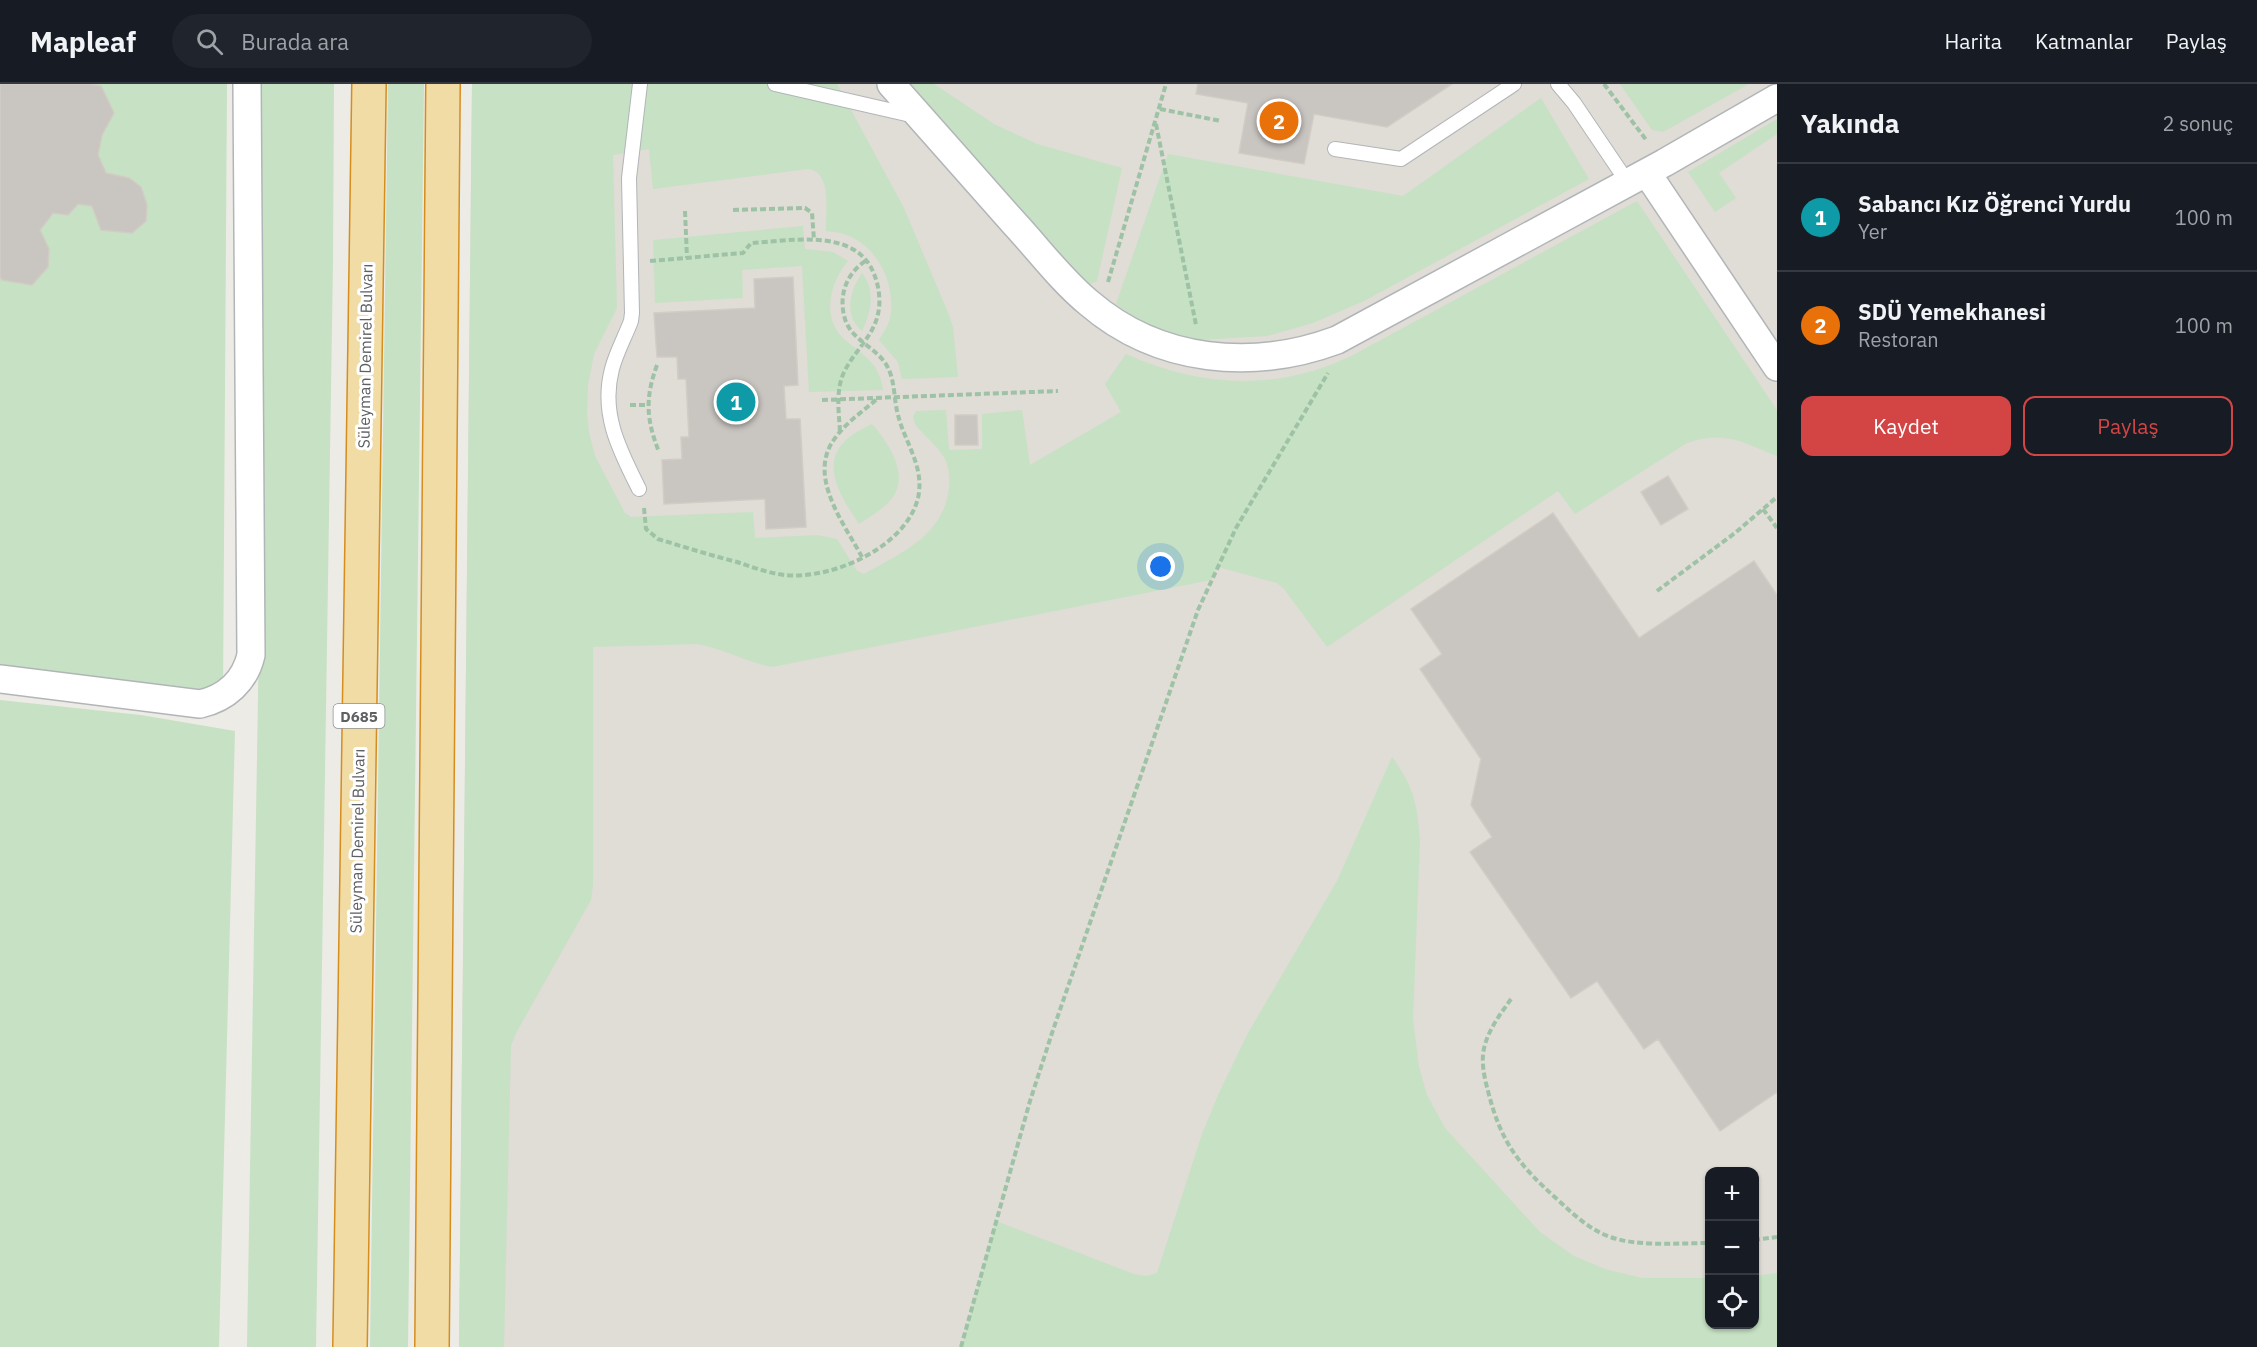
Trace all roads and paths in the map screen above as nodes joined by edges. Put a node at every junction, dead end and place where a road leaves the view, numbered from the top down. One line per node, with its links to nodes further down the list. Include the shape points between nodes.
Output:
1 (247, 84): 44 (street, via 249,663 230,690 200,704)
2 (369, 84): 49 (highway, Süleyman Demirel Bulvarı / D685)
3 (443, 84): 50 (highway)
4 (640, 84): 24 (lane, via 629,178)
5 (775, 84): 14 (lane)
6 (891, 84): 14 (street)
7 (1166, 84): 13 (path)
8 (1514, 84): 17 (lane, via 1401,159)
9 (1558, 84): 18 (lane)
10 (1604, 84): 12 (path)
11 (1777, 98): 18 (street)
12 (1617, 101)
13 (1160, 109): 15 (path); 16 (path)
14 (920, 117): 25 (street, via 1069,284)
15 (1221, 121)
16 (1156, 123): 25 (path); 27 (path)
17 (1335, 149)
18 (1637, 178): 27 (street, via 1337,340 1278,356); 29 (street)
19 (733, 210): 21 (path, via 805,208 812,213)
20 (685, 211): 22 (path)
21 (814, 240): 22 (path, via 751,243 743,254); 23 (path, via 849,247)
22 (687, 258): 24 (path)
23 (867, 260): 26 (path, via 878,283 879,299 878,315); 26 (path, via 848,279 843,300 846,321)
24 (632, 262): 38 (lane, via 631,321 612,366 608,396 618,446)
25 (1099, 311): 27 (street, via 1157,344)
26 (864, 343): 33 (path, via 885,362); 34 (path, via 843,375)
27 (1201, 356)
28 (657, 365): 37 (path, via 647,405)
29 (1777, 367)
30 (1322, 369): 51 (path, via 1332,366 1236,528 1198,610 1049,1040)
31 (1058, 391): 33 (path)
32 (878, 398): 33 (path); 34 (path); 36 (path)
33 (894, 398): 42 (path, via 916,460 918,497 894,535)
34 (838, 399): 35 (path); 36 (path)
35 (822, 400)
36 (840, 432): 42 (path, via 826,454 827,486)
37 (659, 452)
38 (639, 489): 42 (path, via 646,529 658,539 786,575 820,574)
39 (1777, 496): 40 (path)
40 (1764, 509): 41 (path); 43 (path)
41 (1777, 528)
42 (862, 557)
43 (1657, 591)
44 (0, 679)
45 (1511, 999): 48 (path, via 1495,1021 1483,1056 1496,1121 1517,1159 1582,1223 1611,1237)
46 (1777, 1237): 47 (path)
47 (1759, 1239)
48 (1705, 1244)
49 (350, 1347)
50 (432, 1347)
51 (961, 1347)

